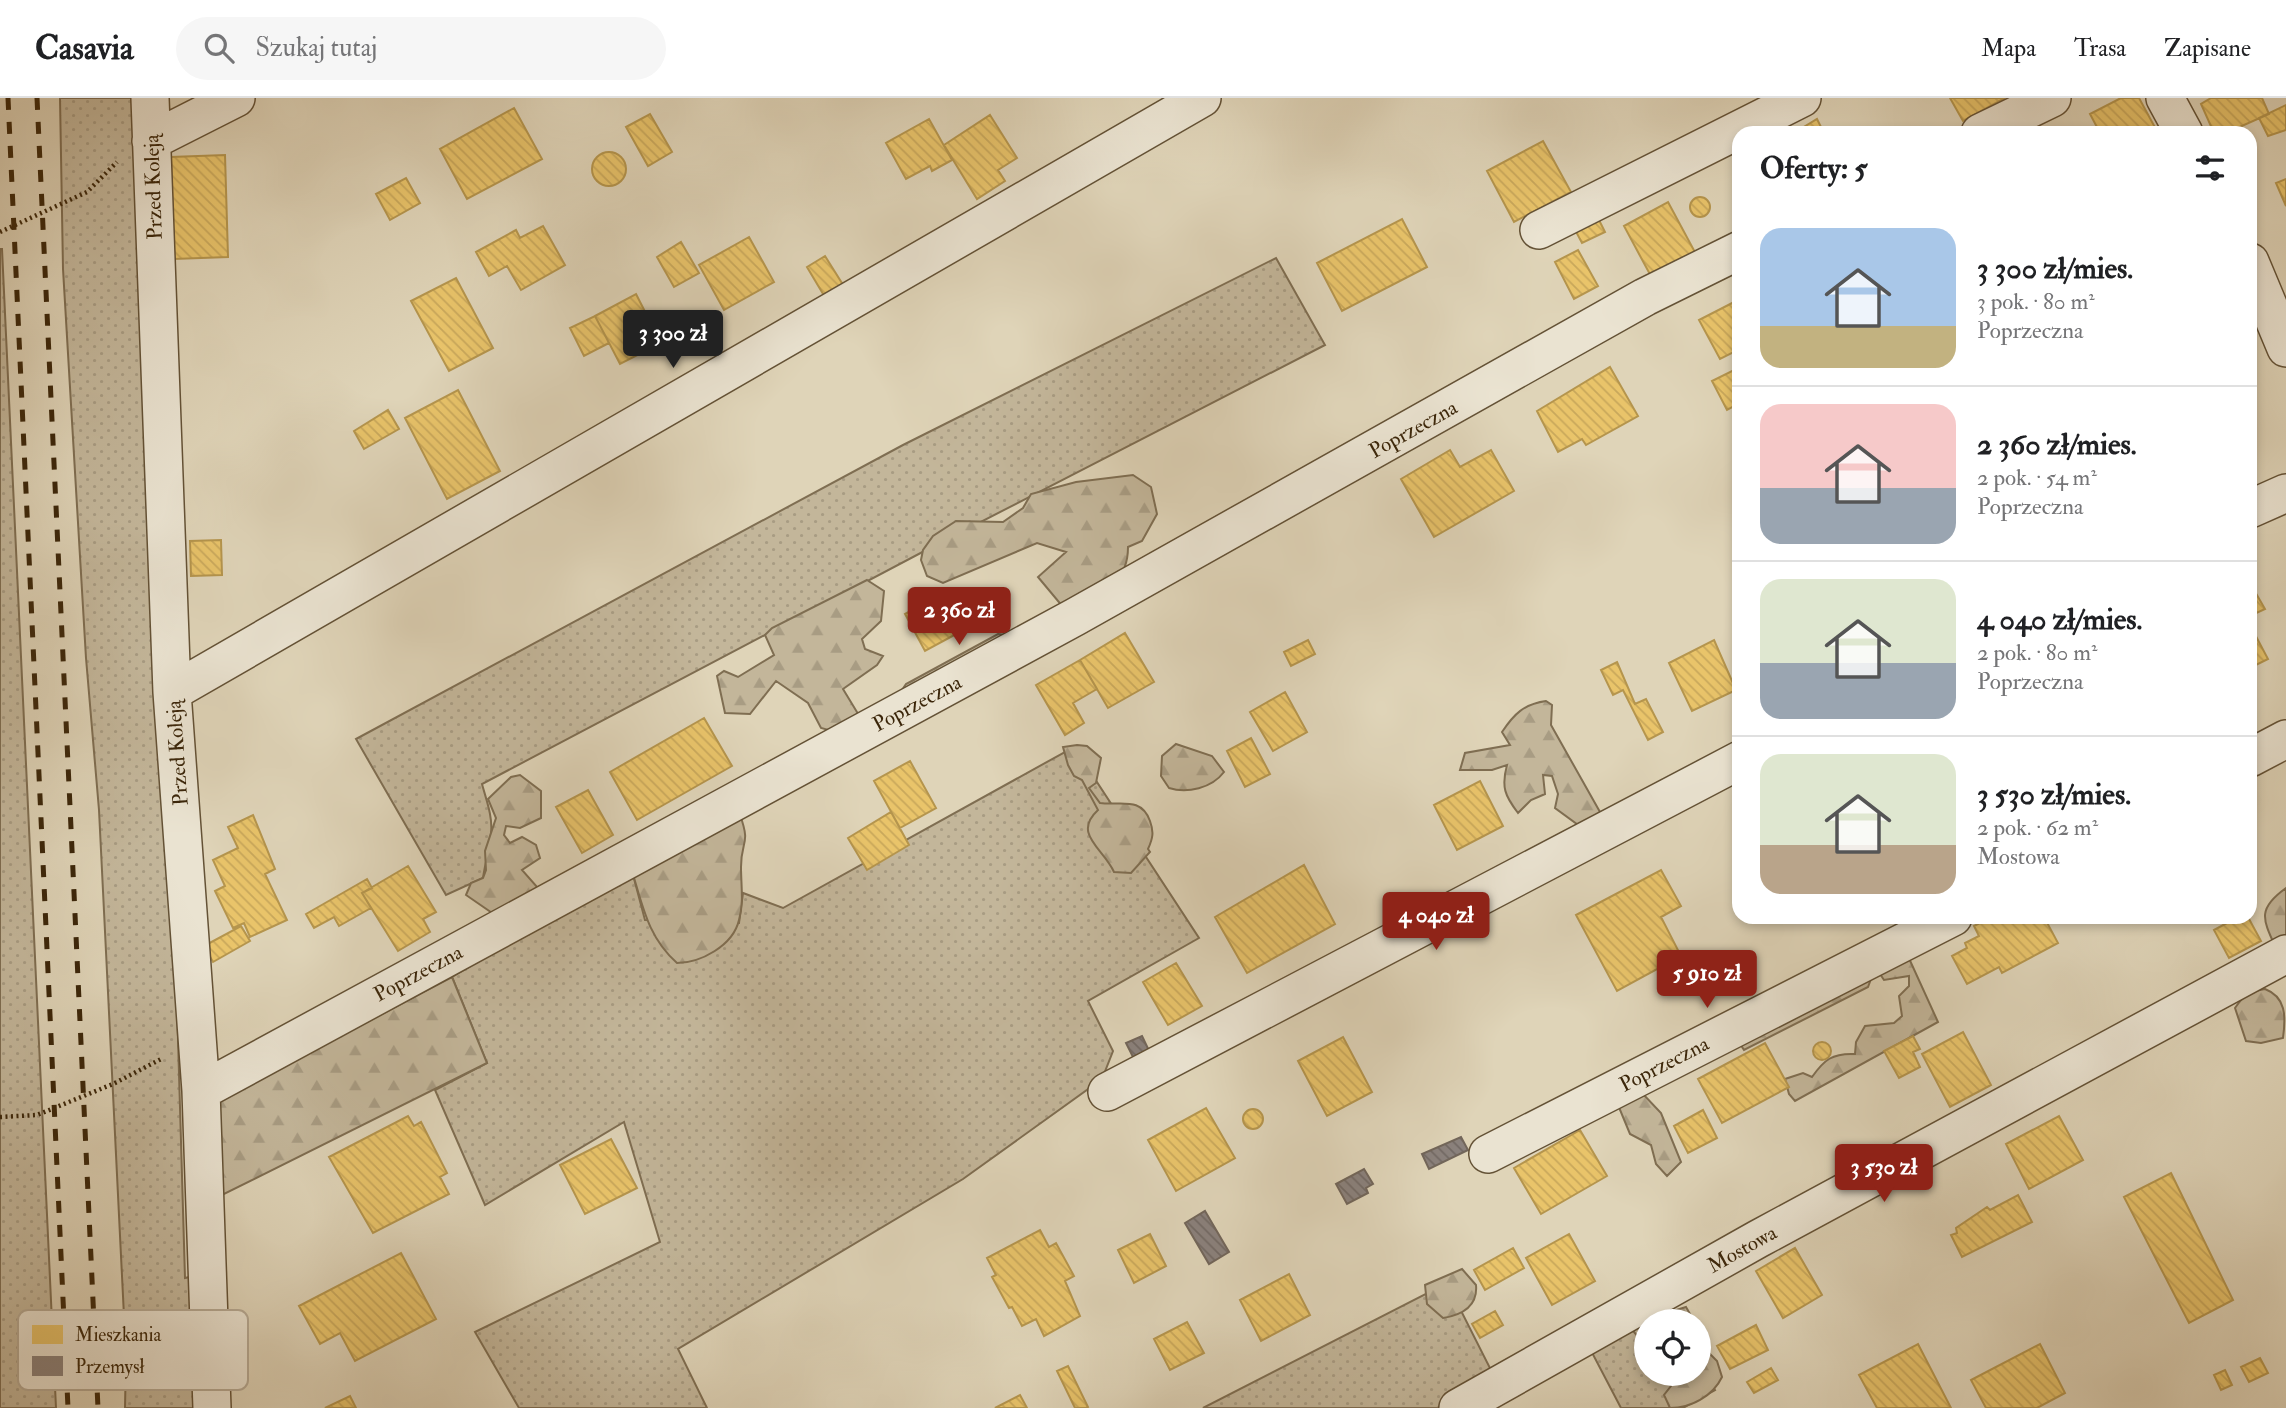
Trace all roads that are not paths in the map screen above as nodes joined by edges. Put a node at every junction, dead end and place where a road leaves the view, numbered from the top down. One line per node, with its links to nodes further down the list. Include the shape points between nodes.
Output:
1 (150, 98): 11 (street, Przed Koleją)
2 (236, 98): 11 (street)
3 (1202, 98): 18 (street)
4 (1802, 98): 7 (street)
5 (2052, 98): 8 (street)
6 (2165, 98): 9 (street)
7 (1746, 126)
8 (1994, 126)
9 (2180, 126)
10 (1732, 133): 12 (street)
11 (151, 139): 18 (street, Przed Koleją)
12 (1539, 230)
13 (1732, 254): 24 (street, Poprzeczna, via 1645,297 1063,624)
14 (2257, 279): 15 (street)
15 (2286, 348)
16 (2286, 493): 17 (street)
17 (2257, 506)
18 (172, 692): 24 (street, Przed Koleją)
19 (2286, 740): 20 (street)
20 (2257, 754)
21 (1732, 764): 25 (street)
22 (1939, 924): 26 (street, Poprzeczna)
23 (2286, 954): 30 (street, Mostowa, via 1758,1239)
24 (200, 1073): 27 (street, Przed Koleją)
25 (1107, 1092)
26 (1488, 1154)
27 (208, 1310)
28 (211, 1390): 29 (street, Przed Koleją)
29 (212, 1408)
30 (1458, 1408)

